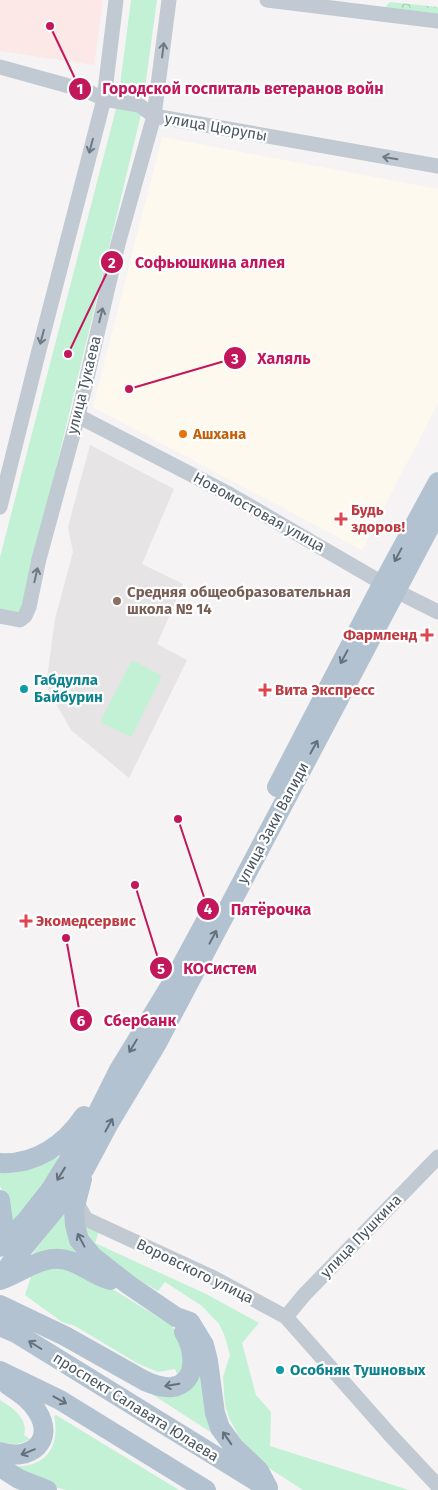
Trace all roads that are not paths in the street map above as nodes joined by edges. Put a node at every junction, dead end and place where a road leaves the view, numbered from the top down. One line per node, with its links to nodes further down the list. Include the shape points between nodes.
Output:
1 (116, 0): 6 (street)
2 (169, 0): 7 (street, улица Тукаева, one-way to 2)
3 (267, 0): 4 (street)
4 (438, 21)
5 (0, 67): 6 (street, улица Цюрупы, via 87,91)
6 (104, 99): 7 (street, улица Цюрупы, via 139,105); 11 (street, one-way to 11)
7 (154, 116): 8 (street, улица Цюрупы, one-way to 7); 9 (street, улица Тукаева, one-way to 7, via 116,253)
8 (438, 166)
9 (78, 416): 13 (street, Новомостовая улица, via 229,494); 15 (street, улица Тукаева, one-way to 9, via 20,620 29,607)
10 (438, 482): 13 (main road, улица Заки Валиди, one-way to 13)
11 (0, 507)
12 (438, 511): 13 (main road, улица Заки Валиди)
13 (390, 587): 14 (street, Новомостовая улица); 16 (main road, улица Заки Валиди, one-way to 16, via 174,980); 19 (main road, улица Заки Валиди, one-way to 13, via 157,1043)
14 (438, 612)
15 (0, 616)
16 (119, 1070): 18 (main road, via 76,1129 53,1149 34,1158); 23 (main road, улица Заки Валиди, one-way to 23, via 96,1116 51,1189 26,1221)
17 (438, 1157): 27 (street, улица Пушкина)
18 (0, 1163)
19 (85, 1168): 20 (main road); 23 (main road, улица Заки Валиди)
20 (77, 1199): 24 (main road, one-way to 20, via 93,1256 79,1240 74,1210); 27 (street, Воровского улица, via 86,1219 214,1278)
21 (0, 1200): 22 (main road, via 3,1222)
22 (0, 1230)
23 (7, 1268): 24 (main road, via 54,1259 69,1260 104,1278)
24 (129, 1285): 26 (main road)
25 (4, 1306): 26 (main road, one-way to 25, via 190,1341 193,1362 190,1374 182,1383 172,1387 145,1382 65,1336); 31 (main road, via 140,1394)
26 (176, 1317): 35 (main road, one-way to 26, via 260,1471 234,1447 220,1428 204,1345 190,1322)
27 (286, 1317): 34 (street)
28 (0, 1326): 31 (main road, проспект Салавата Юлаева, one-way to 28)
29 (0, 1371): 37 (main road, one-way to 37, via 60,1400)
30 (0, 1376): 32 (main road, one-way to 32, via 27,1398 38,1411 43,1426 41,1442 33,1451 21,1455)
31 (165, 1425): 35 (main road, проспект Салавата Юлаева)
32 (0, 1452)
33 (0, 1467): 36 (main road)
34 (438, 1486)
35 (269, 1489)
36 (47, 1490)
37 (206, 1490)

